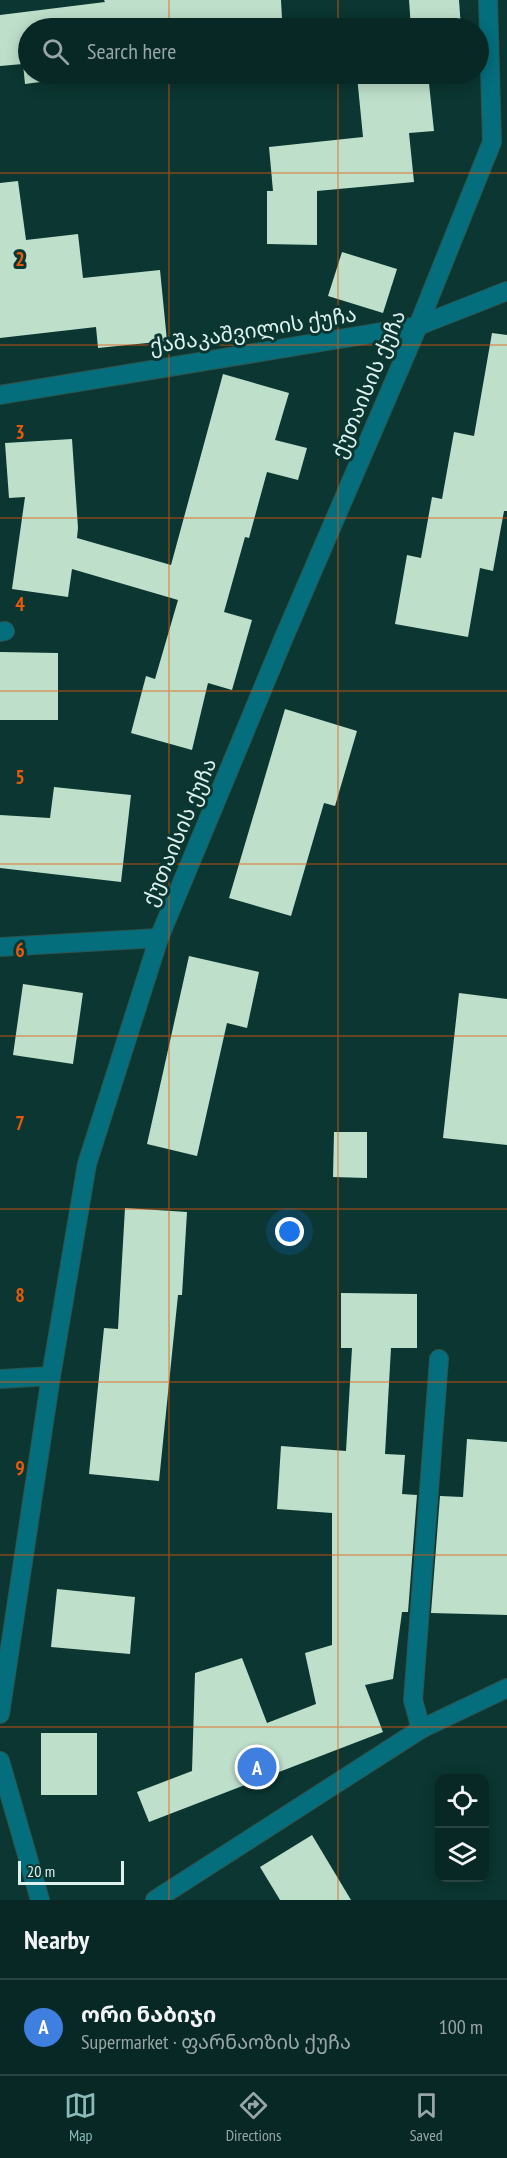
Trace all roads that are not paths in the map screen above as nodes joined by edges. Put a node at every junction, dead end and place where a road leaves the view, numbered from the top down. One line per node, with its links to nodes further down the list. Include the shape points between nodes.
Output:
1 (488, 0): 2 (street, ქუთაისის ქუჩა)
2 (489, 18)
3 (489, 36): 5 (street, ქუთაისის ქუჩა, via 492,142)
4 (507, 291): 5 (street, ქაშაკაშვილის ქუჩა)
5 (418, 326): 6 (street, ქაშაკაშვილის ქუჩა); 7 (street, ქუთაისის ქუჩა)
6 (0, 395)
7 (159, 938): 8 (street); 10 (street, ქუთაისის ქუჩა, via 87,1164)
8 (0, 947)
9 (439, 1359): 14 (street, via 412,1700)
10 (51, 1376): 11 (street); 13 (street, ქუთაისის ქუჩა)
11 (0, 1379)
12 (507, 1688): 14 (street)
13 (0, 1714)
14 (421, 1729): 17 (street)
15 (0, 1761): 16 (street)
16 (40, 1900)
17 (155, 1900)

